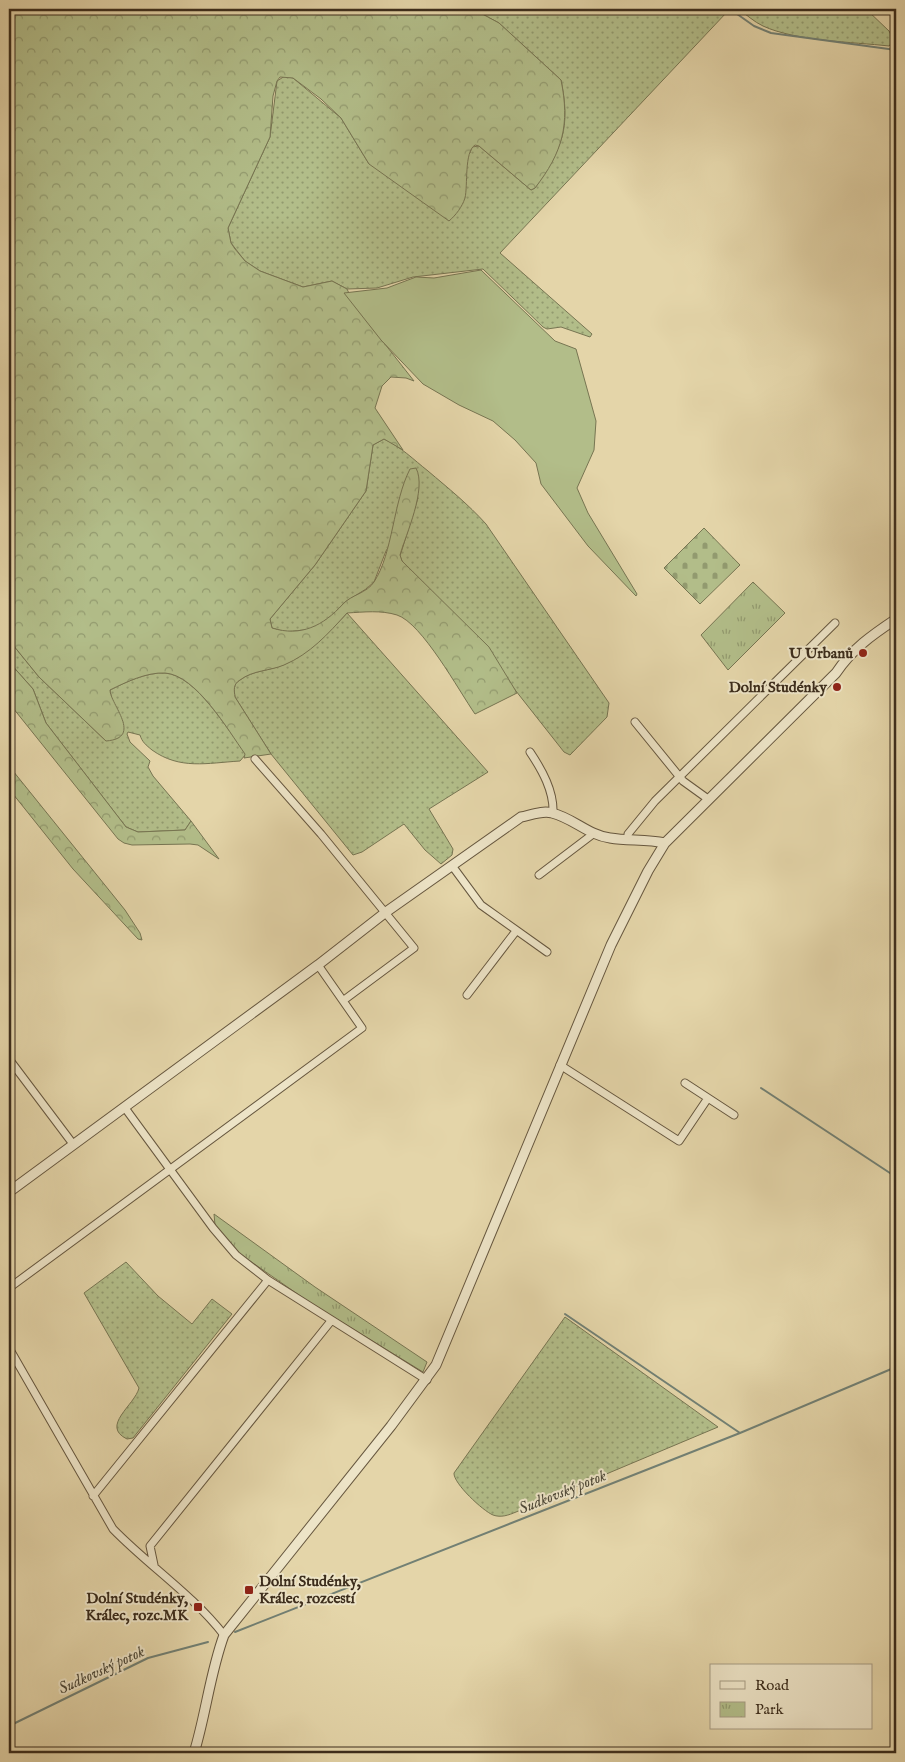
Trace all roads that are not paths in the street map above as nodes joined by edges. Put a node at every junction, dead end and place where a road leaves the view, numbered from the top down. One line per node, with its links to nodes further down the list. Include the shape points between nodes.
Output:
1 (896, 619): 7 (street, via 862,642 836,673)
2 (834, 622): 6 (street)
3 (635, 722): 6 (street)
4 (530, 752): 8 (street, via 549,788)
5 (256, 759): 14 (street)
6 (679, 776): 7 (street); 10 (street, via 628,834)
7 (708, 799): 11 (street)
8 (553, 813): 9 (street); 12 (street, via 522,817)
9 (593, 834): 10 (street); 13 (street)
10 (628, 840): 11 (street)
11 (665, 843): 21 (street, via 610,945)
12 (453, 867): 14 (street); 15 (street, via 481,905)
13 (539, 874)
14 (386, 912): 17 (street); 19 (street, via 414,948)
15 (516, 931): 16 (street); 18 (street)
16 (547, 952)
17 (318, 965): 19 (street); 24 (street)
18 (467, 995)
19 (344, 1000): 27 (street, via 362,1028)
20 (9, 1059): 26 (street)
21 (560, 1065): 23 (street, via 679,1142); 33 (street)
22 (685, 1083): 23 (street)
23 (708, 1098): 25 (street)
24 (125, 1108): 26 (street); 27 (street)
25 (734, 1115)
26 (73, 1144): 28 (street)
27 (171, 1169): 29 (street, via 236,1255); 30 (street)
28 (9, 1192)
29 (268, 1280): 31 (street); 34 (street)
30 (9, 1288)
31 (331, 1321): 33 (street); 35 (street, via 150,1546)
32 (9, 1348): 34 (street)
33 (427, 1380): 36 (street)
34 (93, 1496): 35 (street, via 113,1529)
35 (154, 1566): 36 (street, via 203,1610)
36 (224, 1635): 37 (street)
37 (194, 1753)

